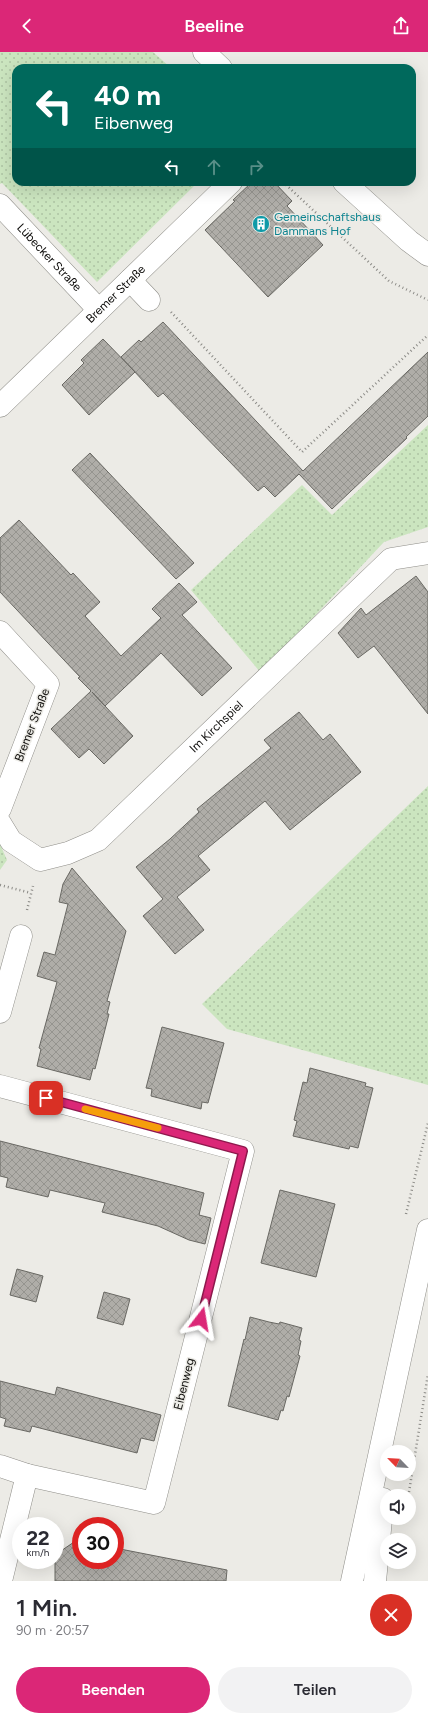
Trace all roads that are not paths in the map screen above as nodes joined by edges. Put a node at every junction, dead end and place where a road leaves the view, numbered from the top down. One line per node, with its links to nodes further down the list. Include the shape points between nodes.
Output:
1 (204, 52): 2 (street)
2 (217, 64)
3 (227, 186): 7 (street, Bremer Straße)
4 (348, 186): 6 (street)
5 (0, 205): 9 (street, Lübecker Straße)
6 (428, 256)
7 (130, 280): 8 (street); 9 (street, Bremer Straße)
8 (149, 300)
9 (99, 310): 10 (street, Bremer Straße)
10 (0, 406)
11 (428, 553): 14 (street, Im Kirchspiel, via 390,559 98,840 68,853 40,860 11,841)
12 (0, 632): 13 (street, Bremer Straße, via 48,684)
13 (0, 809)
14 (0, 823)
15 (21, 936): 16 (street)
16 (0, 1012)
17 (0, 1086): 22 (street, Eibenweg, via 243,1151 154,1503)
18 (428, 1230): 19 (street)
19 (398, 1372): 20 (street); 25 (street)
20 (389, 1445)
21 (0, 1466): 22 (street)
22 (27, 1475): 24 (street)
23 (385, 1481): 26 (street)
24 (1, 1581)
25 (352, 1581)
26 (375, 1581)

